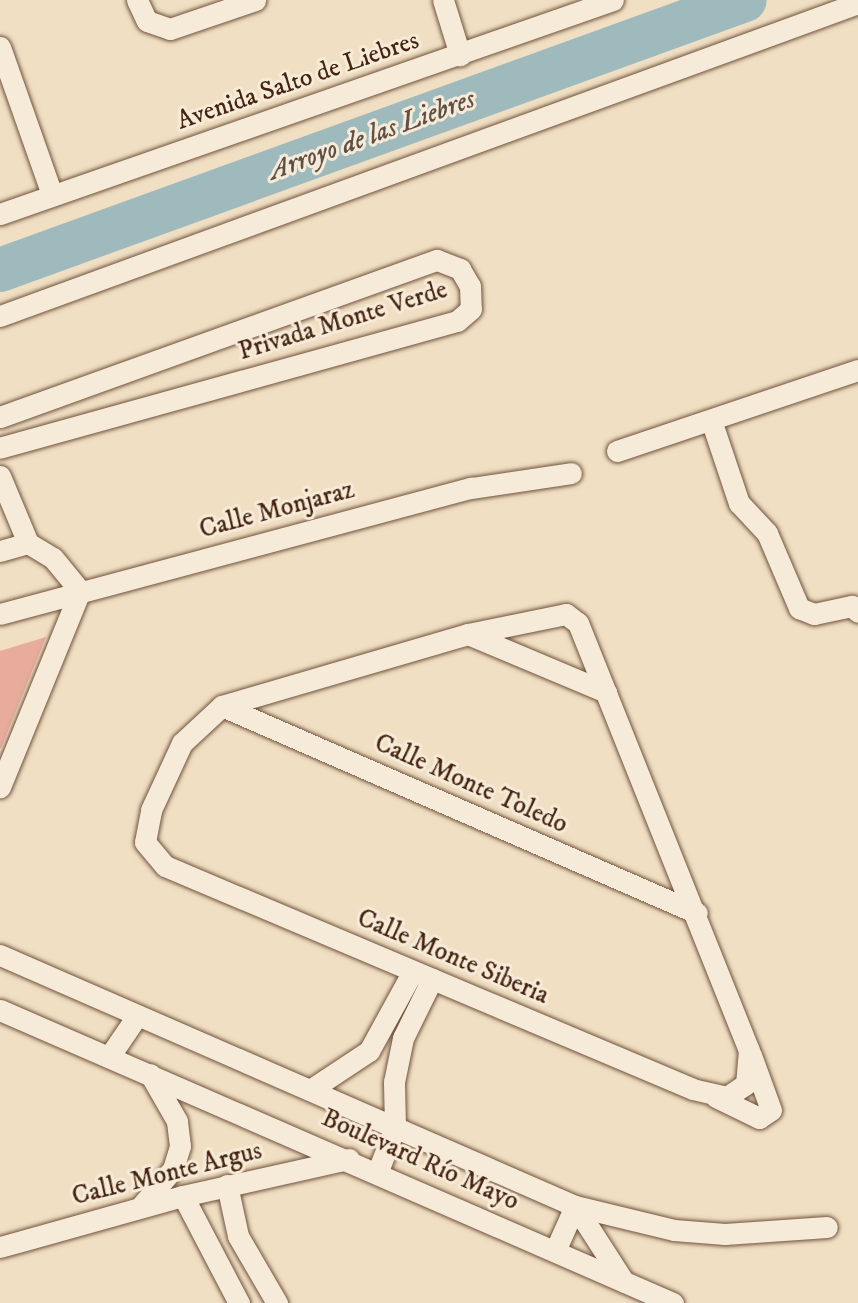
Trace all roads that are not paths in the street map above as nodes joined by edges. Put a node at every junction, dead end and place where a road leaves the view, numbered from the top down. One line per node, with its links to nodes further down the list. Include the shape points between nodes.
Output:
1 (136, 0): 2 (street, via 147,21 170,29)
2 (255, 0)
3 (443, 0): 7 (street)
4 (613, 0): 7 (street, Avenida Salto de Liebres)
5 (858, 3): 10 (street)
6 (0, 47): 8 (street)
7 (460, 55): 8 (street, Avenida Salto de Liebres)
8 (51, 195): 9 (street, Avenida Salto de Liebres)
9 (0, 214)
10 (0, 316)
11 (858, 370): 13 (street)
12 (0, 417): 14 (street, Privada Monte Verde, via 437,260 460,269 470,286 471,309 457,321)
13 (711, 420): 15 (street); 21 (street, via 739,503 767,533 799,608 814,614 852,606)
14 (0, 448)
15 (617, 452)
16 (571, 472): 20 (street, Calle Monjaraz, via 471,488)
17 (0, 476): 18 (street)
18 (28, 543): 19 (street); 20 (street, via 58,563)
19 (0, 551)
20 (80, 591): 22 (street, Calle Monjaraz); 26 (street)
21 (858, 612)
22 (0, 614)
23 (468, 634): 24 (street); 24 (street, Calle Monte Siberia, via 566,614 578,622); 25 (street, Calle Monte Siberia)
24 (606, 692): 27 (street, Calle Monte Siberia)
25 (222, 706): 27 (street, Calle Monte Toledo); 29 (street, Calle Monte Siberia, via 182,743 150,810 145,842 155,860)
26 (0, 788)
27 (697, 913): 32 (street, Calle Monte Siberia)
28 (0, 955): 31 (street, Boulevard Río Mayo)
29 (423, 975): 35 (street, via 369,1051); 36 (street, Calle Monte Siberia); 37 (street, via 397,1060)
30 (0, 1010): 33 (street, Boulevard Río Mayo)
31 (138, 1016): 33 (street); 35 (street, Boulevard Río Mayo)
32 (749, 1049): 36 (street, Calle Monte Siberia, via 746,1084); 36 (street, via 771,1110 759,1118)
33 (109, 1057): 34 (street, Boulevard Río Mayo)
34 (150, 1074): 38 (street, Boulevard Río Mayo); 42 (street, via 177,1121 180,1146 173,1169)
35 (310, 1090): 37 (street, Boulevard Río Mayo)
36 (716, 1097)
37 (395, 1127): 39 (street); 43 (street, Boulevard Río Mayo)
38 (349, 1159): 39 (street, Boulevard Río Mayo); 40 (street, Calle Monte Argus)
39 (377, 1171): 46 (street, Boulevard Río Mayo)
40 (227, 1185): 41 (street, Calle Monte Argus); 47 (street, via 238,1236)
41 (183, 1196): 42 (street, Calle Monte Argus); 49 (street)
42 (141, 1206): 45 (street, Calle Monte Argus)
43 (575, 1206): 44 (street, Boulevard Río Mayo, via 636,1223 725,1234); 46 (street); 48 (street)
44 (827, 1227)
45 (0, 1247)
46 (555, 1251): 48 (street, Boulevard Río Mayo)
47 (259, 1280): 49 (street); 50 (street)
48 (624, 1282): 51 (street, Boulevard Río Mayo)
49 (237, 1299)
50 (277, 1303)
51 (673, 1303)

